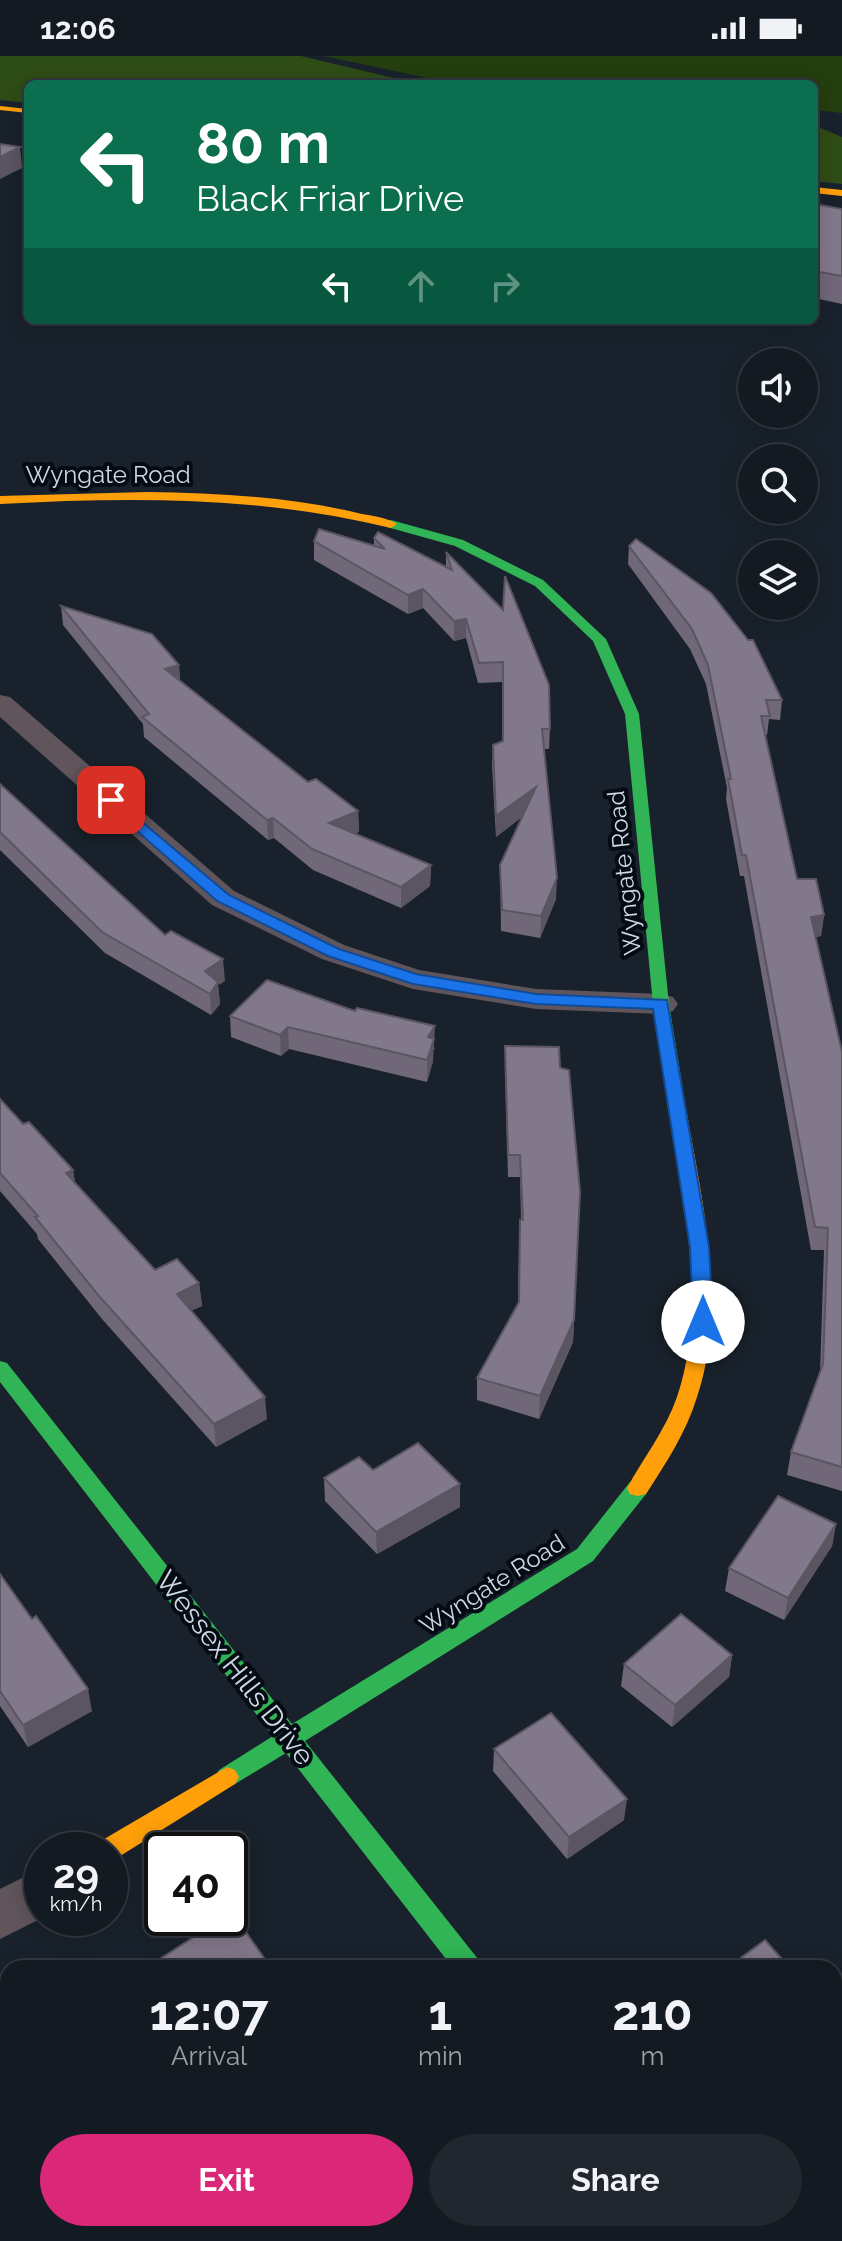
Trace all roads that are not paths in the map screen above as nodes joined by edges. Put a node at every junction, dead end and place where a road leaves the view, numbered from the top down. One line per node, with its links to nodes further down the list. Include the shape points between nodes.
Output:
1 (0, 108): 2 (street)
2 (24, 111)
3 (0, 115): 4 (street)
4 (24, 118)
5 (818, 190): 6 (street)
6 (842, 193)
7 (818, 198): 8 (street)
8 (842, 201)
9 (0, 500): 11 (street, Wyngate Road, via 150,497 331,508 401,523 483,552 570,608 594,634 628,691)
10 (0, 703): 11 (street, via 223,898 333,952 413,979 536,999)
11 (661, 1004): 13 (street, Wyngate Road, via 701,1258 703,1322 696,1371 659,1461 585,1555)
12 (0, 1368): 13 (street, Wessex Hills Drive)
13 (290, 1738): 14 (street, Wyngate Road); 17 (street, Wessex Hills Drive)
14 (128, 1838)
15 (24, 1902): 16 (street)
16 (0, 1916)
17 (463, 1960)

